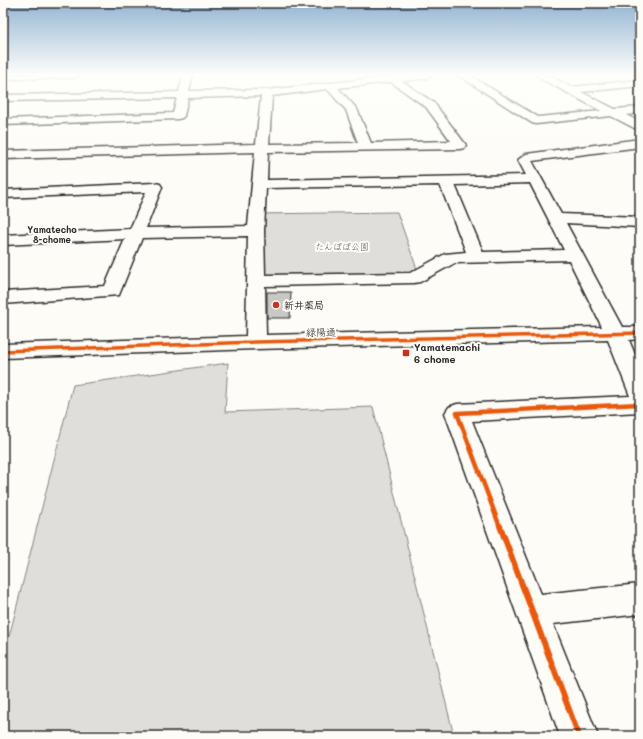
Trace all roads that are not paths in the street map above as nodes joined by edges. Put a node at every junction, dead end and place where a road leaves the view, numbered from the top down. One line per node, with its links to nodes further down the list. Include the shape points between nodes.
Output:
1 (180, 109): 9 (street, via 178,116)
2 (266, 109): 13 (street)
3 (351, 109): 12 (street)
4 (433, 109): 12 (street, via 460,145)
5 (518, 109): 8 (street, via 536,121)
6 (606, 109): 8 (street)
7 (640, 110): 8 (street)
8 (613, 113): 10 (street)
9 (3, 122)
10 (640, 127)
11 (640, 143): 15 (street, via 531,157 525,160)
12 (366, 146): 13 (street)
13 (262, 148): 14 (street); 17 (street)
14 (3, 155)
15 (534, 179): 16 (street); 19 (street)
16 (446, 181): 17 (street); 25 (street)
17 (259, 184): 21 (street)
18 (3, 194): 22 (street, via 155,187)
19 (554, 218): 20 (street); 24 (street)
20 (640, 222)
21 (256, 231): 22 (street); 26 (street)
22 (136, 233): 23 (street); 27 (street, via 112,291)
23 (3, 240)
24 (575, 255): 25 (street); 29 (street)
25 (477, 258): 26 (street, via 451,258 414,278)
26 (256, 281): 30 (street)
27 (3, 298)
28 (640, 333): 29 (street, 緑陽通)
29 (616, 334): 30 (street, 緑陽通); 32 (street)
30 (256, 342): 31 (street, 緑陽通)
31 (3, 351)
32 (640, 394)
33 (640, 404): 35 (street, via 457,413)
34 (640, 599): 35 (street)
35 (532, 611): 36 (street)
36 (579, 736)

